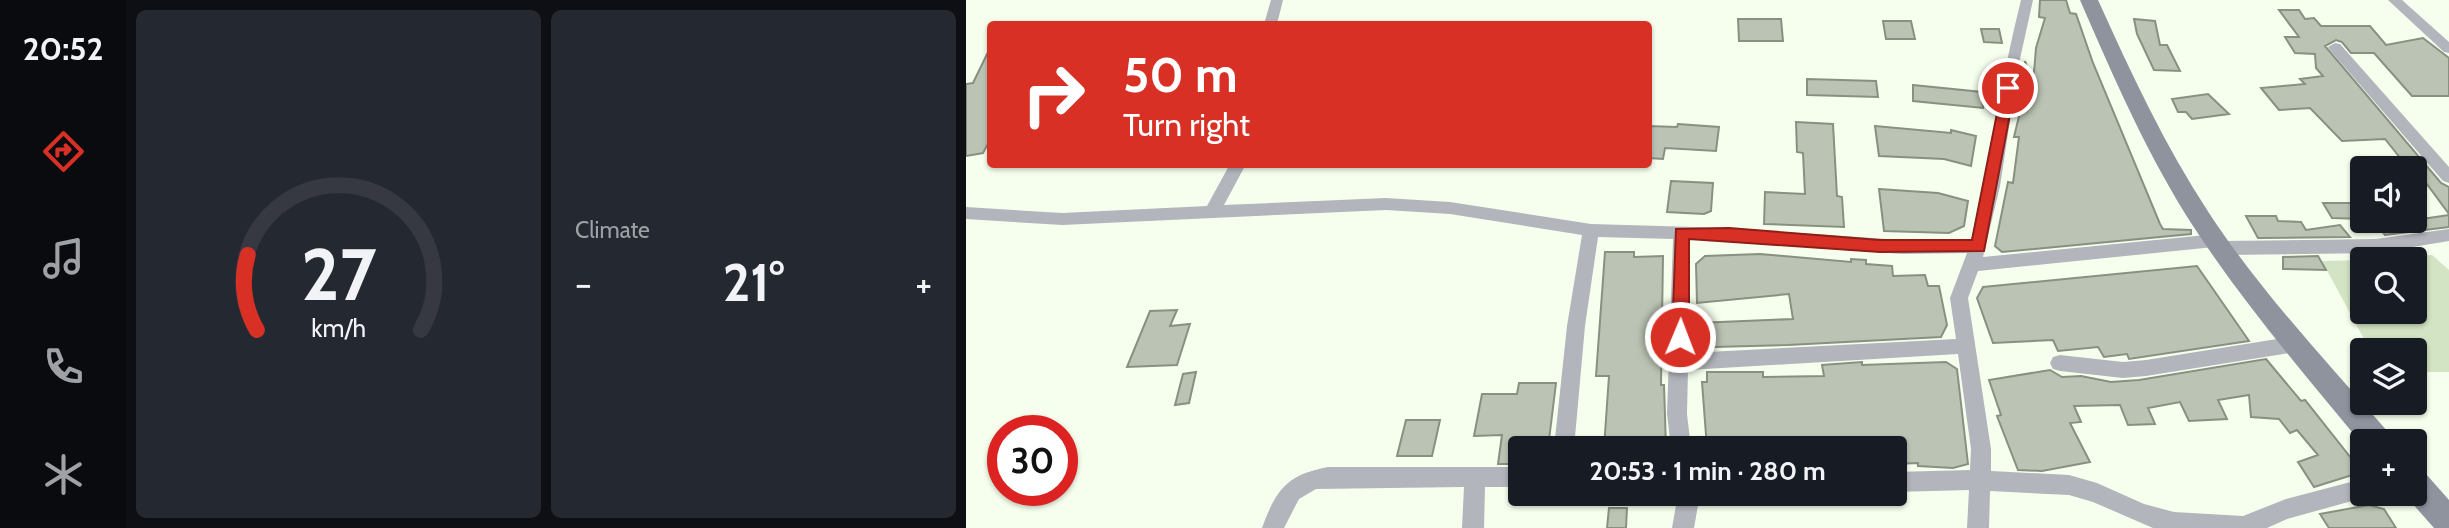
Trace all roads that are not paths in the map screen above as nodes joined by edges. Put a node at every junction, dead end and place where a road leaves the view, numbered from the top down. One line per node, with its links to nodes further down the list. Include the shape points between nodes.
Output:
1 (1277, 0): 5 (street)
2 (2027, 0): 16 (street)
3 (2089, 0): 15 (main road, via 2172,172)
4 (2394, 0): 7 (street)
5 (1272, 21)
6 (2335, 47): 9 (street)
7 (2449, 49)
8 (1236, 168): 10 (street)
9 (2449, 177)
10 (1212, 212): 11 (street, via 1062,219); 12 (street, via 1386,204 1450,208)
11 (966, 213)
12 (1591, 230): 13 (street); 23 (street)
13 (1682, 233): 16 (street, via 1891,247); 20 (street)
14 (2449, 235): 15 (street, via 2376,246)
15 (2219, 244): 17 (street); 18 (main road)
16 (1978, 246): 17 (street)
17 (1971, 265): 19 (street, via 1959,298)
18 (2296, 344): 21 (street, via 2146,369); 22 (main road)
19 (1964, 346): 20 (street); 27 (street, via 1978,419)
20 (1680, 362): 24 (street)
21 (2060, 363)
22 (2368, 429)
23 (1565, 436)
24 (1679, 436)
25 (1475, 477): 26 (street); 33 (street, via 1307,480 1287,498); 34 (street)
26 (1508, 477)
27 (1980, 480): 28 (street); 36 (street); 37 (street, via 2069,485 2174,523)
28 (1907, 482)
29 (2350, 492): 37 (street, via 2286,509)
30 (2427, 497): 32 (main road)
31 (1687, 506): 35 (street)
32 (2449, 522)
33 (1273, 528)
34 (1473, 528)
35 (1683, 528)
36 (1978, 528)
37 (2242, 528)

